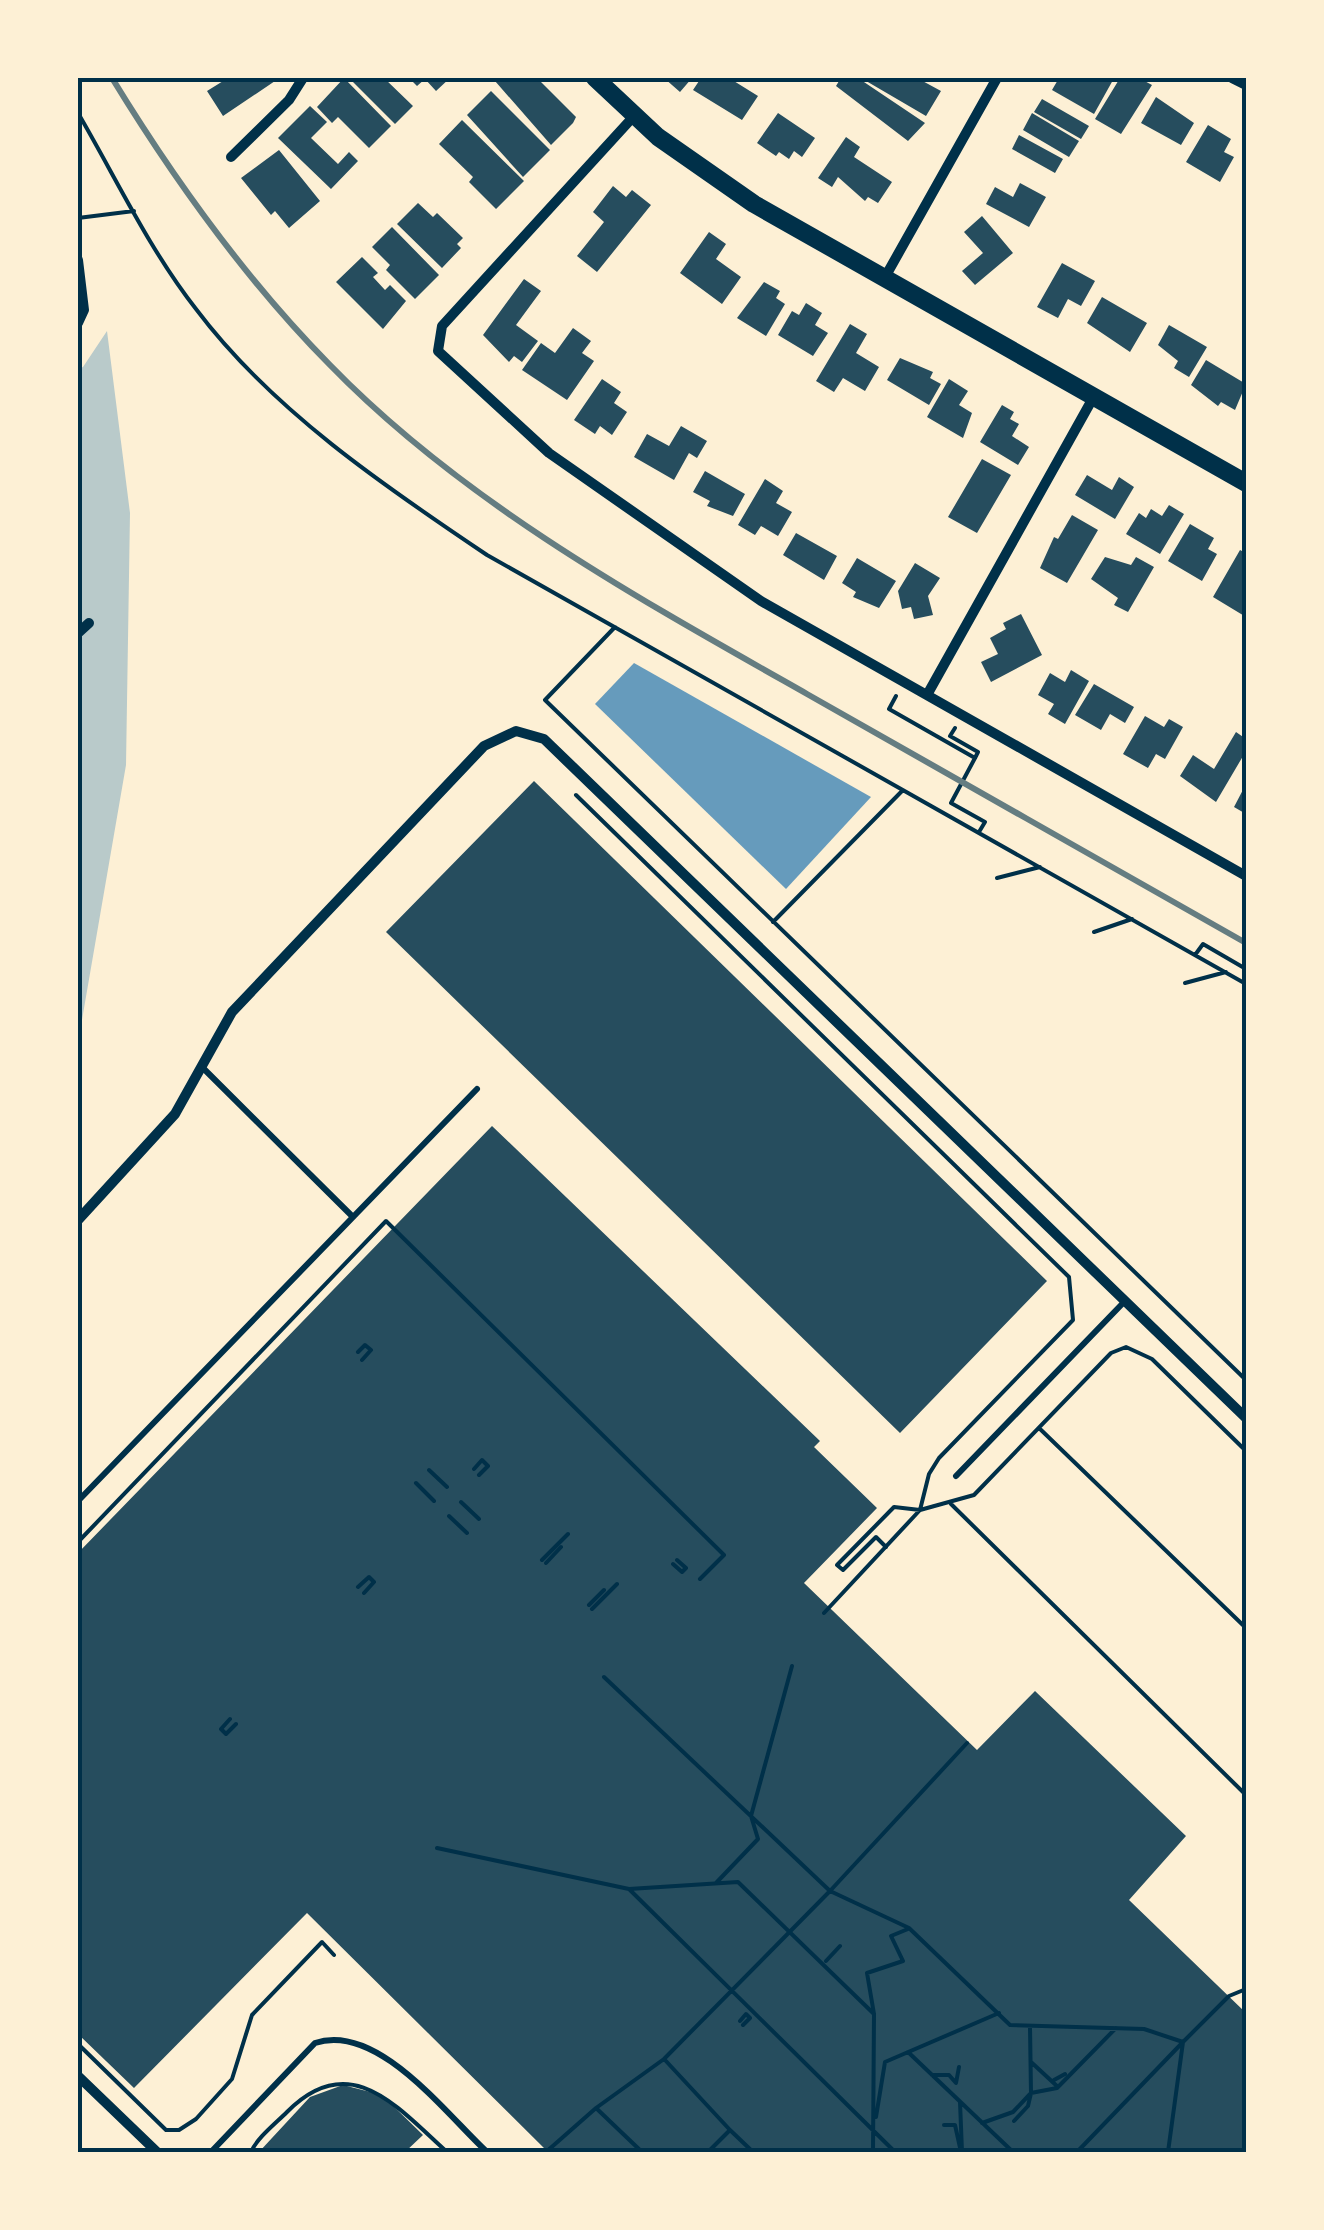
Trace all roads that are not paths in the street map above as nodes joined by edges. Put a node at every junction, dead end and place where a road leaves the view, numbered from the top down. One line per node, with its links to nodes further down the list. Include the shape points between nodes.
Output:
1 (302, 78): 7 (street)
2 (595, 78): 6 (street)
3 (997, 78): 9 (street)
4 (1232, 78): 5 (street)
5 (1246, 86)
6 (634, 116): 9 (street, via 754,204); 15 (street, via 442,326 438,350 549,452 761,601)
7 (231, 157)
8 (78, 260): 10 (street, via 84,310)
9 (884, 279): 11 (street)
10 (78, 323)
11 (1093, 398): 12 (street); 15 (street)
12 (1246, 483)
13 (89, 623): 14 (street)
14 (78, 633)
15 (926, 695): 16 (street)
16 (1246, 876)
17 (203, 1068): 19 (lane); 20 (street, via 149,1146); 21 (street, via 232,1012 484,746 516,731 544,738)
18 (477, 1089): 19 (lane)
19 (353, 1216): 24 (lane)
20 (78, 1220)
21 (1124, 1302): 22 (street); 23 (lane)
22 (1246, 1418)
23 (956, 1476)
24 (78, 1501)
25 (78, 2076): 26 (street)
26 (157, 2152)
27 (211, 2152): 28 (lane, via 315,2044 333,2038 360,2042 395,2064)
28 (486, 2152)

